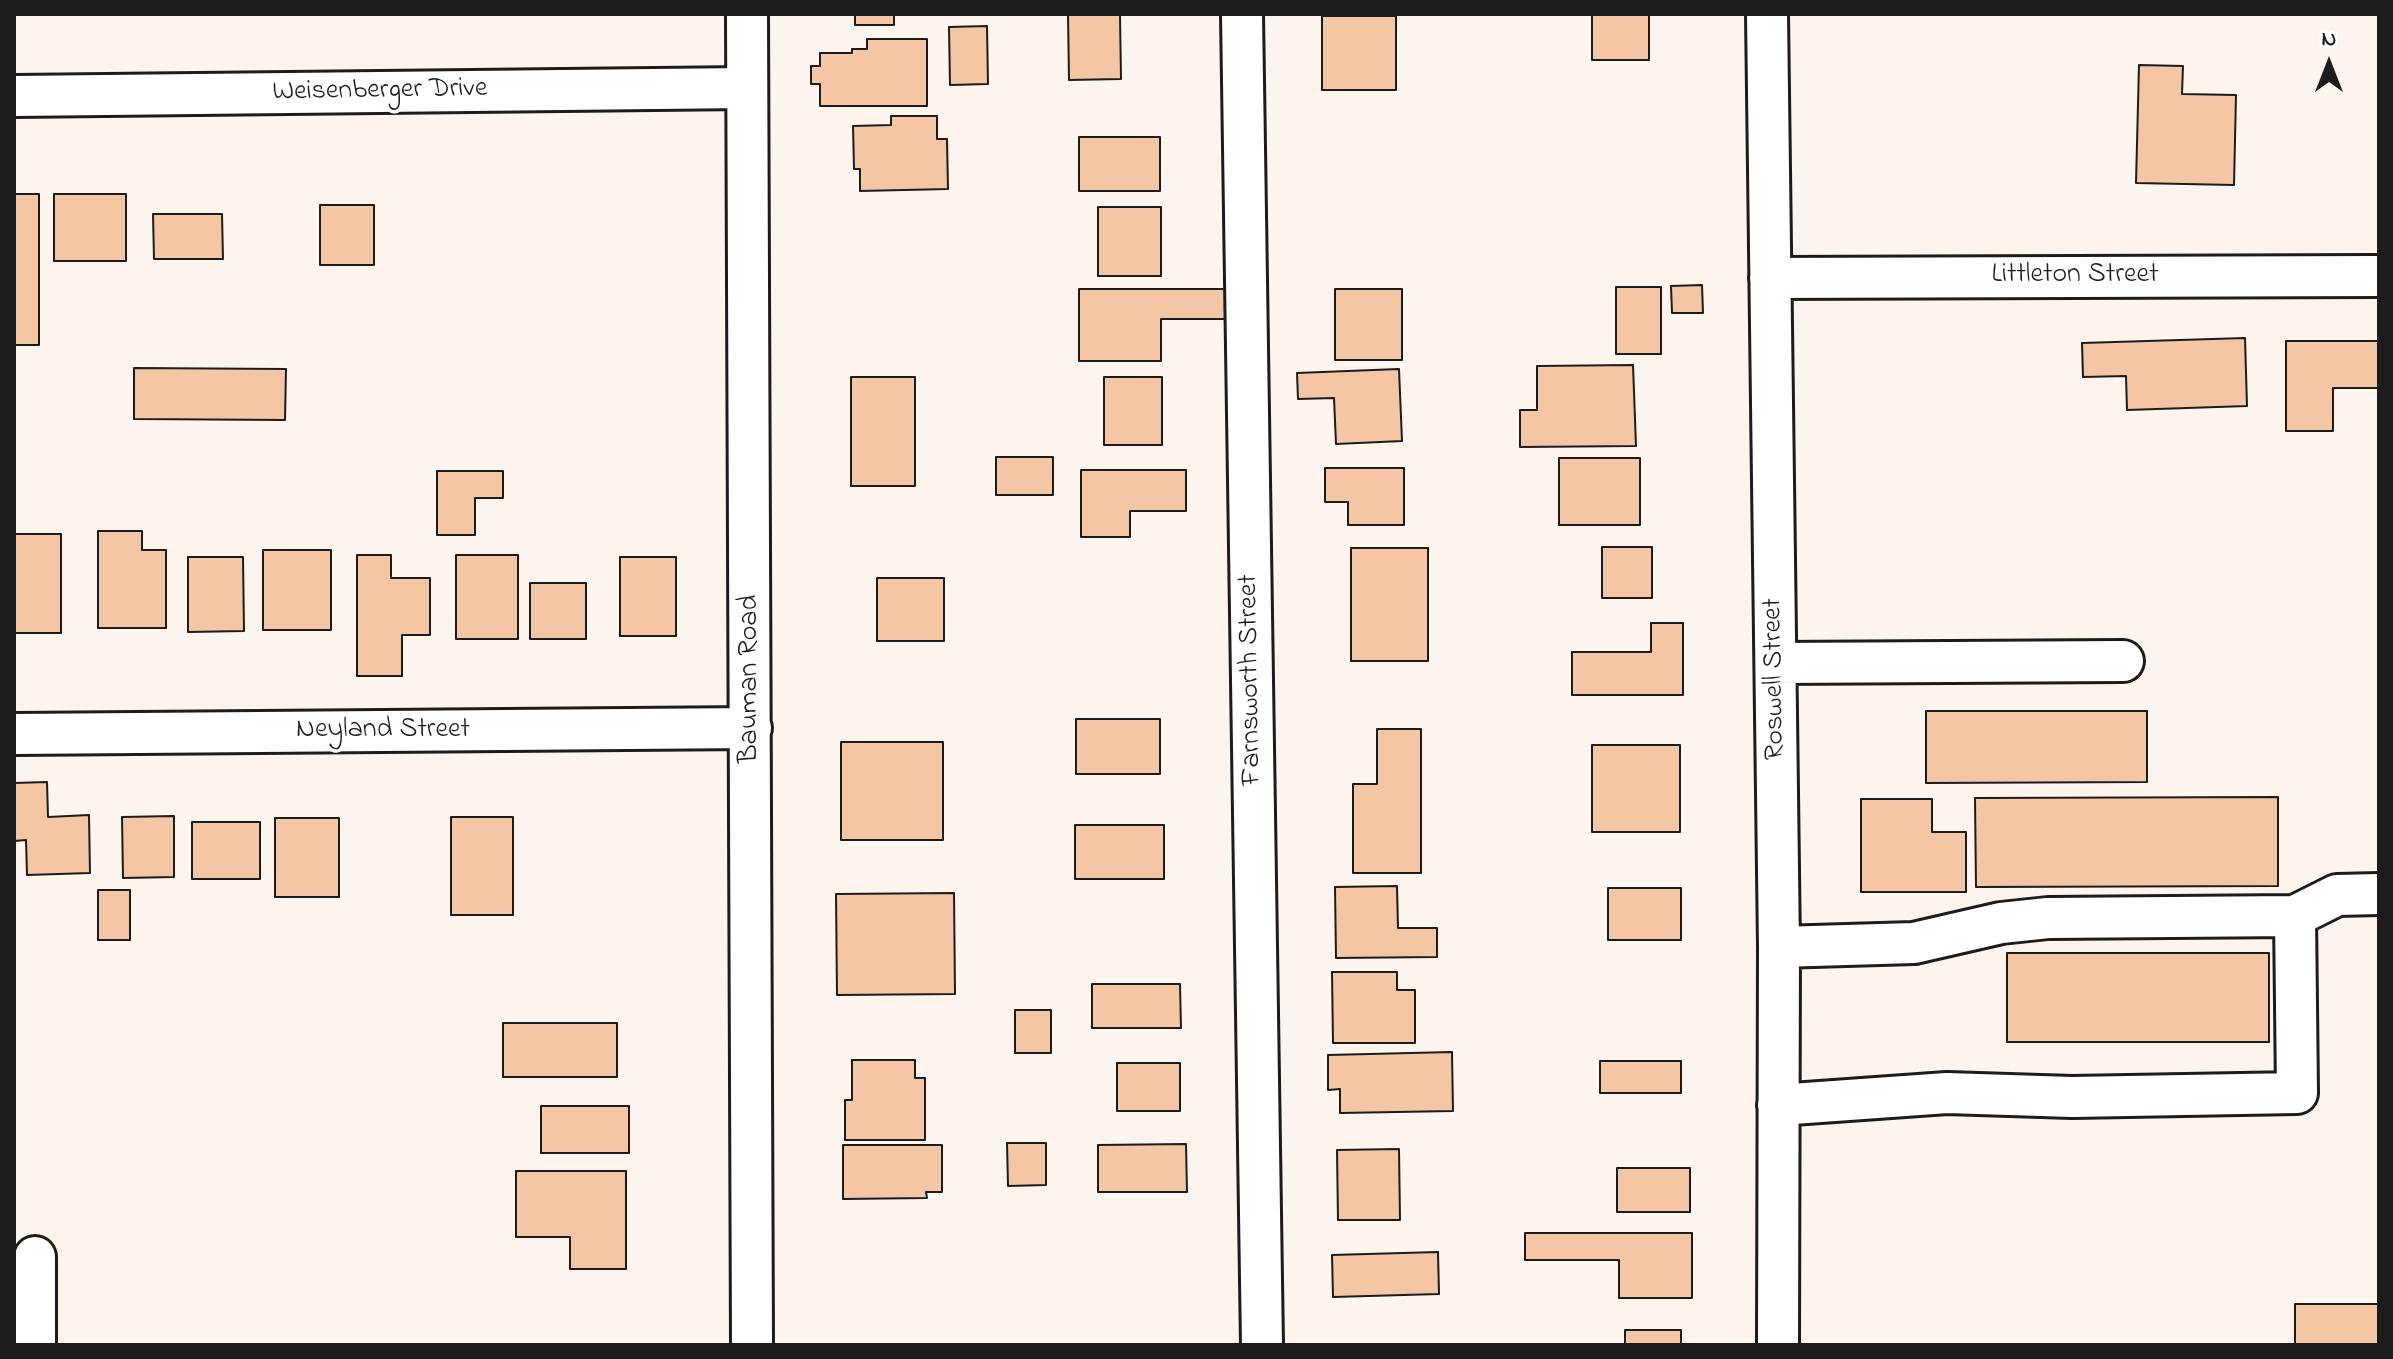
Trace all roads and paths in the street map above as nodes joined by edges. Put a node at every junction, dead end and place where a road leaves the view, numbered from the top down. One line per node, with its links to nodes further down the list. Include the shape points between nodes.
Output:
1 (747, 14): 4 (street, Bauman Road)
2 (1242, 14): 19 (street, Farnsworth Street)
3 (1767, 14): 7 (street, Roswell Street)
4 (746, 88): 5 (street, Weisenberger Drive); 10 (street, Bauman Road)
5 (14, 96)
6 (2379, 276): 7 (street, Littleton Street)
7 (1770, 278): 9 (street, Roswell Street)
8 (2123, 661): 9 (street)
9 (1776, 663): 14 (street, Roswell Street)
10 (751, 728): 11 (street, Neyland Street); 18 (street, Bauman Road)
11 (14, 734)
12 (2379, 894): 13 (street, via 2337,895)
13 (2295, 916): 14 (street, via 2048,918 1914,943); 15 (street, via 2297,1093 1947,1093)
14 (1779, 947): 15 (street, Roswell Street)
15 (1778, 1105): 20 (street, Roswell Street)
16 (35, 1257): 17 (street)
17 (35, 1345)
18 (752, 1345)
19 (1262, 1345)
20 (1778, 1345)

